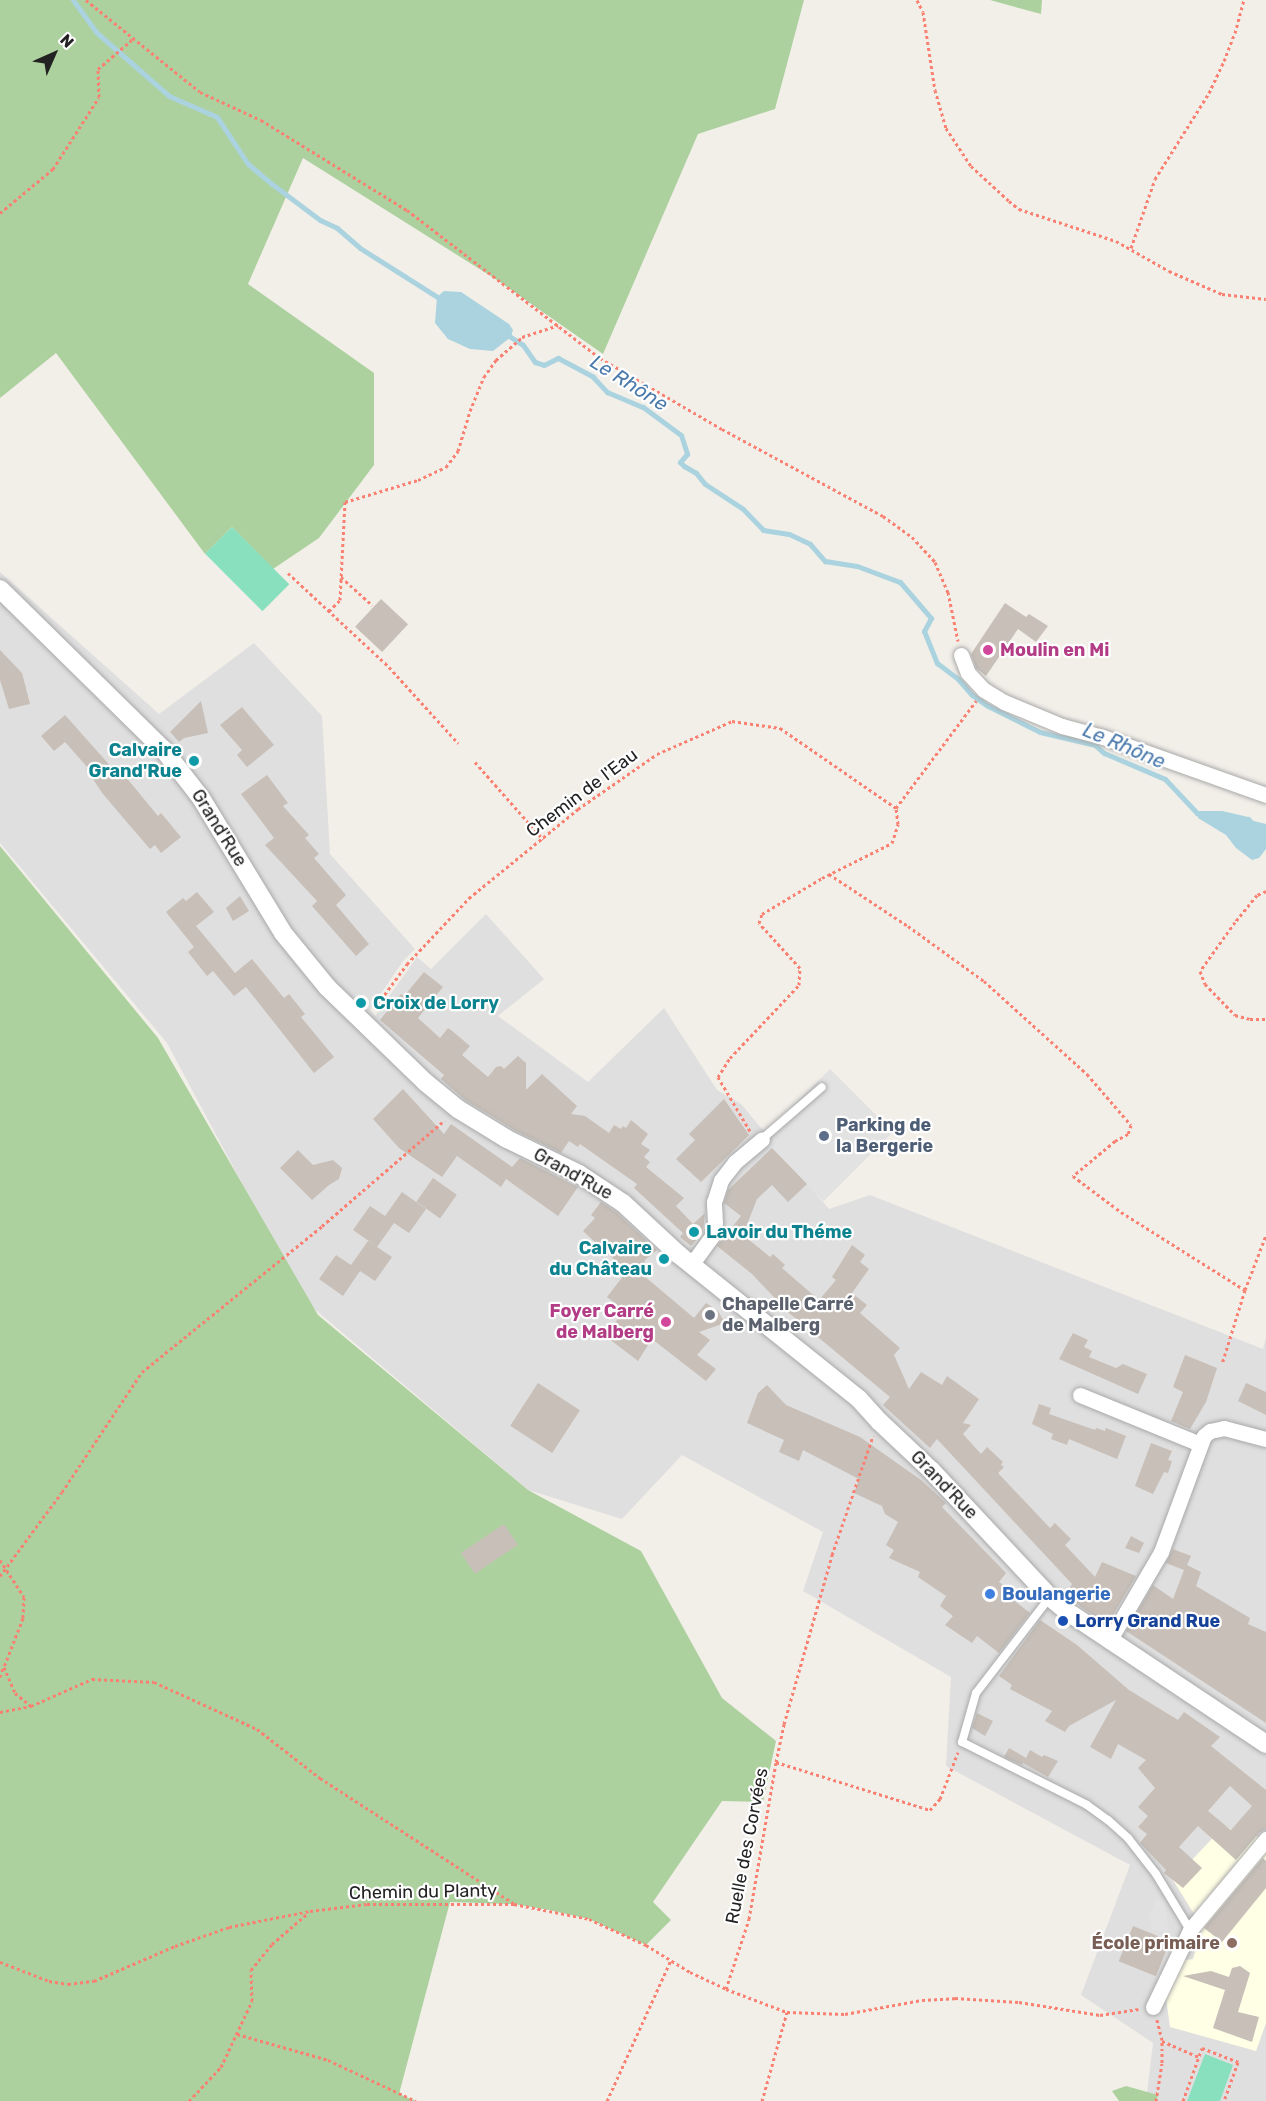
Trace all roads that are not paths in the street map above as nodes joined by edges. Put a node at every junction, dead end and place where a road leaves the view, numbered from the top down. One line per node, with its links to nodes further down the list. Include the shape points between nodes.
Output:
1 (0, 589): 6 (street, Grand'Rue, via 163,749 182,772 283,933 363,1024 458,1109 609,1192)
2 (961, 655): 3 (street, via 968,674 1004,702 1062,726)
3 (1266, 795)
4 (822, 1087): 5 (lane)
5 (760, 1141): 6 (street, via 721,1180 714,1202 712,1236)
6 (691, 1265): 10 (street, Grand'Rue, via 859,1399)
7 (1080, 1395): 9 (street)
8 (1266, 1439): 9 (street, via 1224,1428 1210,1431)
9 (1200, 1444): 11 (street, via 1161,1552)
10 (1050, 1597): 11 (street, Grand'Rue); 14 (lane, via 976,1694 962,1742 1087,1805 1108,1820 1128,1838 1155,1874)
11 (1109, 1641): 12 (street, Grand'Rue)
12 (1266, 1744)
13 (1266, 1839): 14 (street)
14 (1190, 1930): 15 (street)
15 (1152, 2007)

